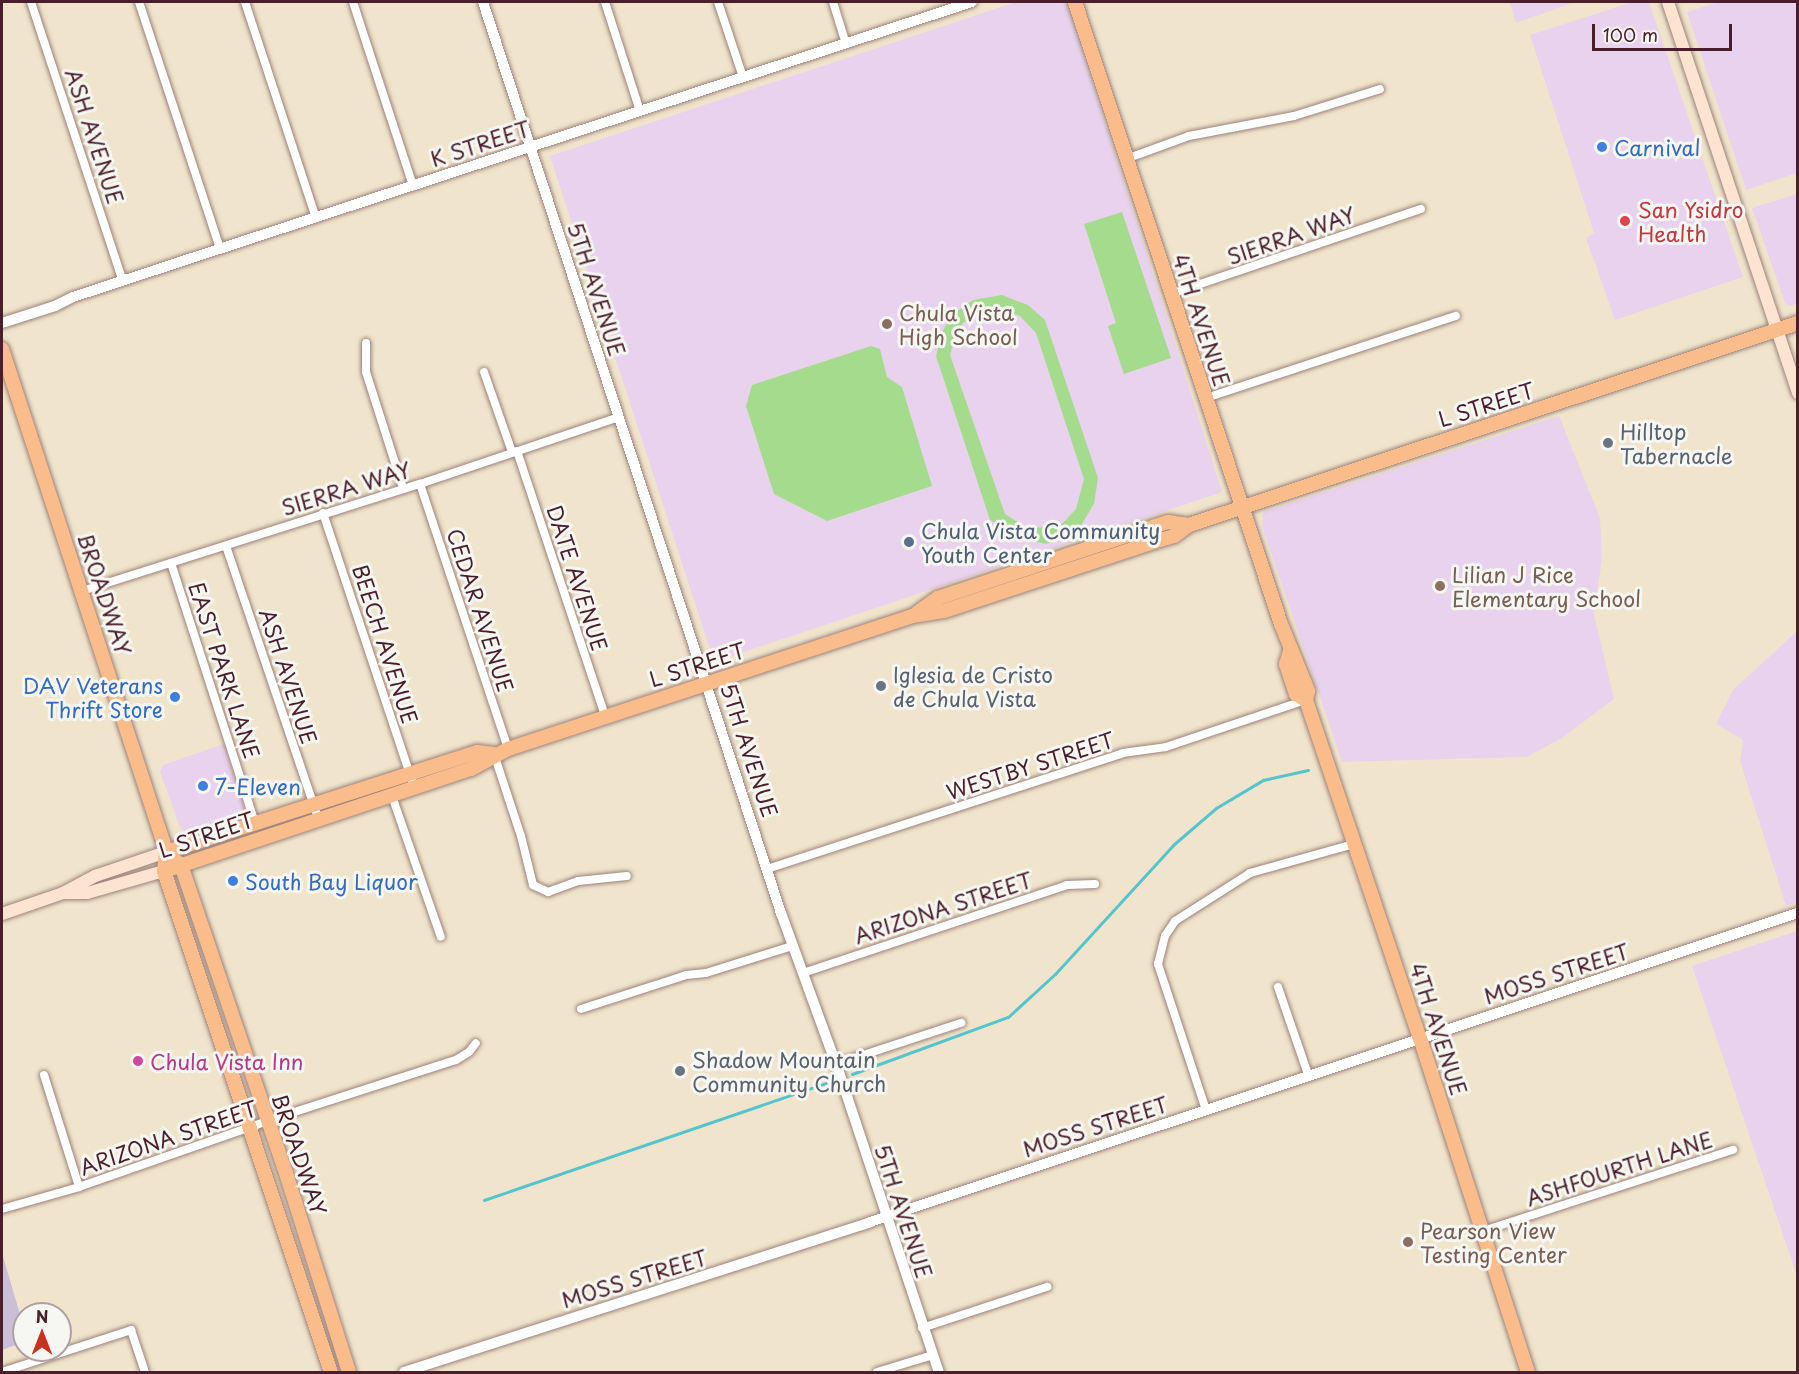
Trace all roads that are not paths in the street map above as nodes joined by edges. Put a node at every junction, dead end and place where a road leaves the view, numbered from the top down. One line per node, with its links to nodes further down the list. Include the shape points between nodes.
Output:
1 (31, 2): 22 (street, ASH AVENUE)
2 (138, 2): 21 (street)
3 (245, 2): 20 (street)
4 (353, 2): 18 (street)
5 (483, 2): 16 (street, 5TH AVENUE)
6 (605, 2): 15 (street)
7 (718, 2): 13 (street)
8 (833, 2): 12 (street)
9 (972, 2): 12 (street, K STREET)
10 (1075, 2): 17 (main road, 4TH AVENUE)
11 (1668, 2): 27 (main road)
12 (846, 44): 13 (street, K STREET)
13 (743, 77): 15 (street, K STREET)
14 (1380, 89): 17 (street, via 1294,116 1189,136)
15 (640, 111): 16 (street, K STREET)
16 (530, 147): 18 (street, K STREET); 33 (street, 5TH AVENUE)
17 (1126, 159): 23 (main road, 4TH AVENUE)
18 (413, 186): 20 (street, K STREET)
19 (1421, 209): 23 (street, SIERRA WAY)
20 (316, 218): 21 (street, K STREET)
21 (220, 249): 22 (street, K STREET)
22 (123, 281): 26 (street, K STREET)
23 (1171, 294): 32 (main road, 4TH AVENUE)
24 (1456, 316): 32 (street)
25 (1797, 322): 27 (main road, L STREET)
26 (2, 323)
27 (1776, 329): 31 (main road); 37 (main road, L STREET)
28 (366, 343): 36 (street, via 366,372)
29 (2, 349): 41 (main road, BROADWAY)
30 (484, 372): 34 (street, DATE AVENUE)
31 (1797, 393)
32 (1206, 398): 37 (main road, 4TH AVENUE)
33 (619, 417): 34 (street, SIERRA WAY); 42 (street, 5TH AVENUE)
34 (515, 452): 35 (street, SIERRA WAY); 44 (street, DATE AVENUE)
35 (420, 484): 36 (street, SIERRA WAY); 45 (street, CEDAR AVENUE)
36 (403, 488): 38 (street, SIERRA WAY)
37 (1242, 507): 42 (main road, L STREET, via 1189,525 1174,536); 43 (main road, 4TH AVENUE, via 1290,651 1286,663 1296,694)
38 (323, 513): 39 (street, SIERRA WAY); 47 (street, BEECH AVENUE)
39 (226, 546): 40 (street, SIERRA WAY); 49 (street, ASH AVENUE)
40 (171, 563): 41 (street, SIERRA WAY); 50 (street, EAST PARK LANE)
41 (82, 591): 52 (main road, BROADWAY)
42 (708, 682): 44 (main road, L STREET); 54 (street, 5TH AVENUE)
43 (1306, 700): 51 (main road, 4TH AVENUE); 54 (street, WESTBY STREET, via 1166,747 1123,753)
44 (605, 716): 45 (main road, L STREET)
45 (508, 748): 46 (main road, L STREET)
46 (494, 754): 47 (main road, L STREET, via 477,752); 56 (street, via 533,885 548,892 579,881)
47 (412, 781): 48 (main road, L STREET)
48 (389, 789): 49 (main road, L STREET); 61 (street)
49 (315, 811): 50 (main road, L STREET); 53 (main road, L STREET)
50 (255, 823): 52 (main road, L STREET)
51 (1354, 844): 67 (main road, 4TH AVENUE); 72 (street, via 1250,873 1174,921 1165,936 1158,964)
52 (166, 852): 53 (main road); 55 (main road, BROADWAY); 58 (main road, L STREET, via 95,876)
53 (181, 865): 55 (main road, L STREET); 73 (main road, BROADWAY)
54 (767, 869): 62 (street, 5TH AVENUE)
55 (164, 871): 58 (main road, L STREET, via 87,893); 74 (main road, BROADWAY)
56 (627, 876)
57 (1095, 884): 63 (street, ARIZONA STREET, via 1067,885)
58 (63, 893): 60 (main road, L STREET)
59 (1797, 913): 67 (street, MOSS STREET)
60 (2, 914)
61 (441, 937)
62 (792, 946): 63 (street, 5TH AVENUE); 65 (street)
63 (804, 974): 69 (street, 5TH AVENUE)
64 (1278, 987): 71 (street)
65 (581, 1009)
66 (961, 1023): 69 (street)
67 (1420, 1038): 71 (street, MOSS STREET); 79 (main road, 4TH AVENUE)
68 (476, 1043): 73 (street, ARIZONA STREET, via 456,1060)
69 (836, 1064): 78 (street, 5TH AVENUE)
70 (44, 1075): 76 (street)
71 (1309, 1077): 72 (street, MOSS STREET)
72 (1206, 1110): 78 (street, MOSS STREET)
73 (267, 1121): 74 (street, ARIZONA STREET); 86 (main road, BROADWAY)
74 (249, 1128): 76 (street, ARIZONA STREET); 85 (main road, BROADWAY)
75 (1733, 1150): 79 (street, ASHFOURTH LANE)
76 (79, 1187): 77 (street, ARIZONA STREET)
77 (2, 1209)
78 (885, 1217): 81 (street, 5TH AVENUE); 87 (street, MOSS STREET)
79 (1483, 1231): 90 (main road, 4TH AVENUE)
80 (1047, 1287): 81 (street)
81 (922, 1328): 82 (street, 5TH AVENUE)
82 (933, 1354): 88 (street); 89 (street, 5TH AVENUE)
83 (2, 1372): 84 (street, via 131,1330)
84 (145, 1372)
85 (331, 1372)
86 (350, 1372)
87 (404, 1372)
88 (877, 1372)
89 (939, 1372)
90 (1527, 1372)

